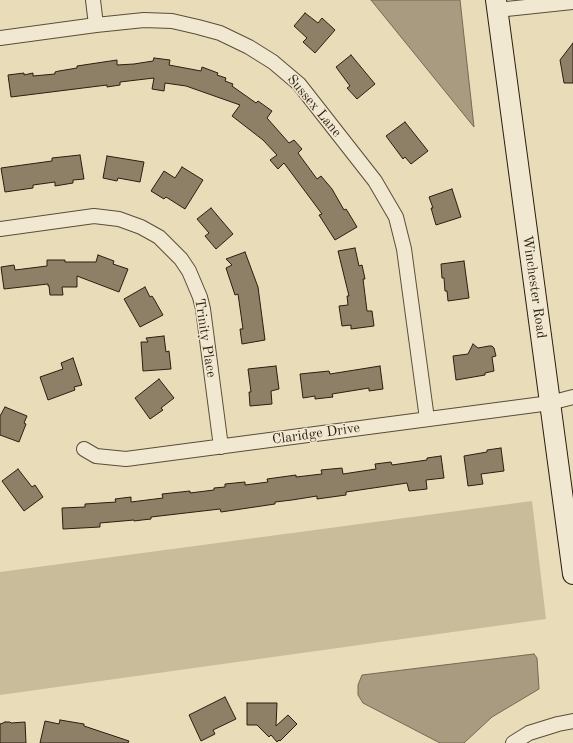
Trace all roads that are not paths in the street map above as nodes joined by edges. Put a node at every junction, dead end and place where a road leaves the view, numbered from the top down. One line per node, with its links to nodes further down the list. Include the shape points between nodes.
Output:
1 (93, 0): 4 (street)
2 (573, 2): 3 (street)
3 (496, 5): 8 (main road, Winchester Road)
4 (96, 25): 5 (street, Sussex Lane); 9 (street, Sussex Lane, via 144,20 165,21 220,33 274,62 299,84 375,181 396,217 404,249)
5 (0, 38)
6 (0, 229): 10 (street, Trinity Place, via 94,216 119,219 158,237 181,259 189,271 203,309)
7 (573, 397): 8 (street, Claridge Drive)
8 (550, 402): 9 (street, Claridge Drive); 12 (main road, Winchester Road)
9 (427, 419): 10 (street, Claridge Drive)
10 (221, 447): 11 (street, Claridge Drive, via 126,459 96,456)
11 (84, 449)
12 (573, 574)
13 (573, 721): 14 (street, via 529,733)
14 (513, 743)

